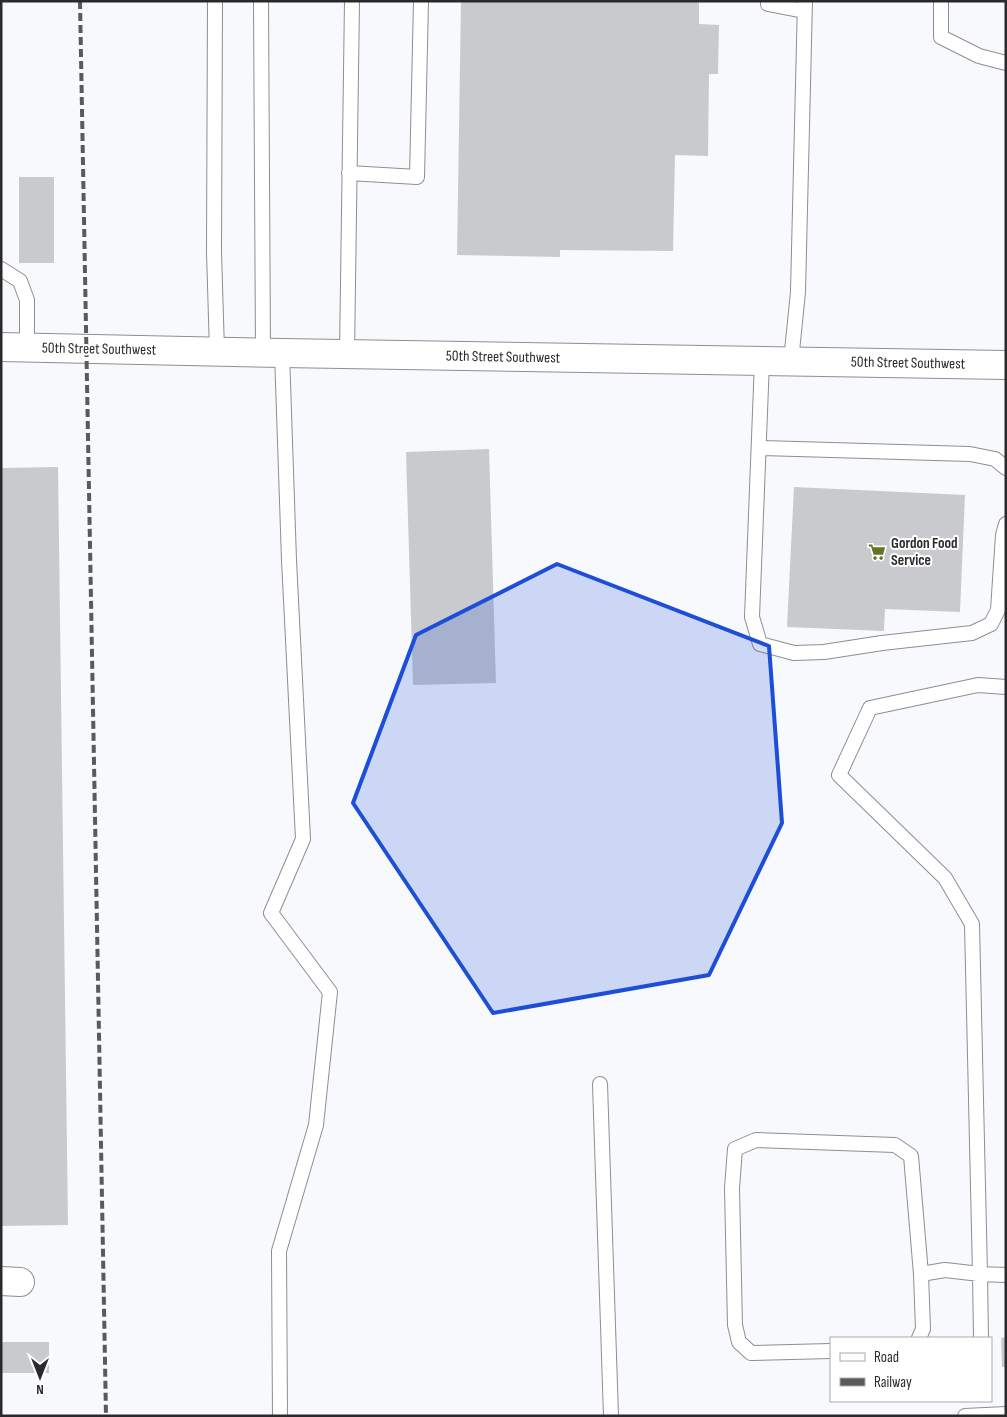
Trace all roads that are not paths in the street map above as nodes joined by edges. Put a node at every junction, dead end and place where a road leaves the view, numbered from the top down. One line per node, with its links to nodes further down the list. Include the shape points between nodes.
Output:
1 (215, 1): 12 (lane)
2 (261, 1): 13 (lane)
3 (352, 1): 9 (lane)
4 (421, 1): 9 (lane, via 417,177)
5 (768, 1): 7 (lane, via 768,4)
6 (941, 1): 8 (lane, via 941,38 979,56)
7 (805, 6): 16 (lane, via 798,292)
8 (1006, 63)
9 (349, 174): 14 (lane)
10 (1, 269): 11 (lane, via 20,281 27,300)
11 (14, 347): 12 (street, 50th Street Southwest)
12 (217, 351): 13 (street, 50th Street Southwest)
13 (272, 353): 14 (street, 50th Street Southwest); 31 (lane, via 289,560 303,839 271,913 330,992 316,1125 279,1251)
14 (347, 354): 15 (street, 50th Street Southwest)
15 (762, 361): 16 (street, 50th Street Southwest); 18 (lane)
16 (791, 362): 17 (street, 50th Street Southwest)
17 (1006, 365)
18 (759, 448): 19 (lane, via 970,454 995,459); 20 (lane, via 752,617 760,644 794,653 824,652 972,633 991,624 998,610)
19 (1006, 468)
20 (1006, 524)
21 (1006, 688): 24 (lane, via 978,685 870,708 839,775 945,878 972,924)
22 (600, 1084): 32 (lane)
23 (921, 1274): 24 (lane, via 945,1270); 26 (lane, via 923,1329); 28 (lane, via 911,1156 895,1145 756,1140 735,1149 732,1188 739,1342 752,1353)
24 (980, 1274): 25 (lane); 27 (lane)
25 (1006, 1275)
26 (919, 1337)
27 (981, 1337)
28 (830, 1351)
29 (983, 1408): 30 (lane); 33 (lane)
30 (1006, 1414)
31 (280, 1416)
32 (610, 1416)
33 (965, 1416)

